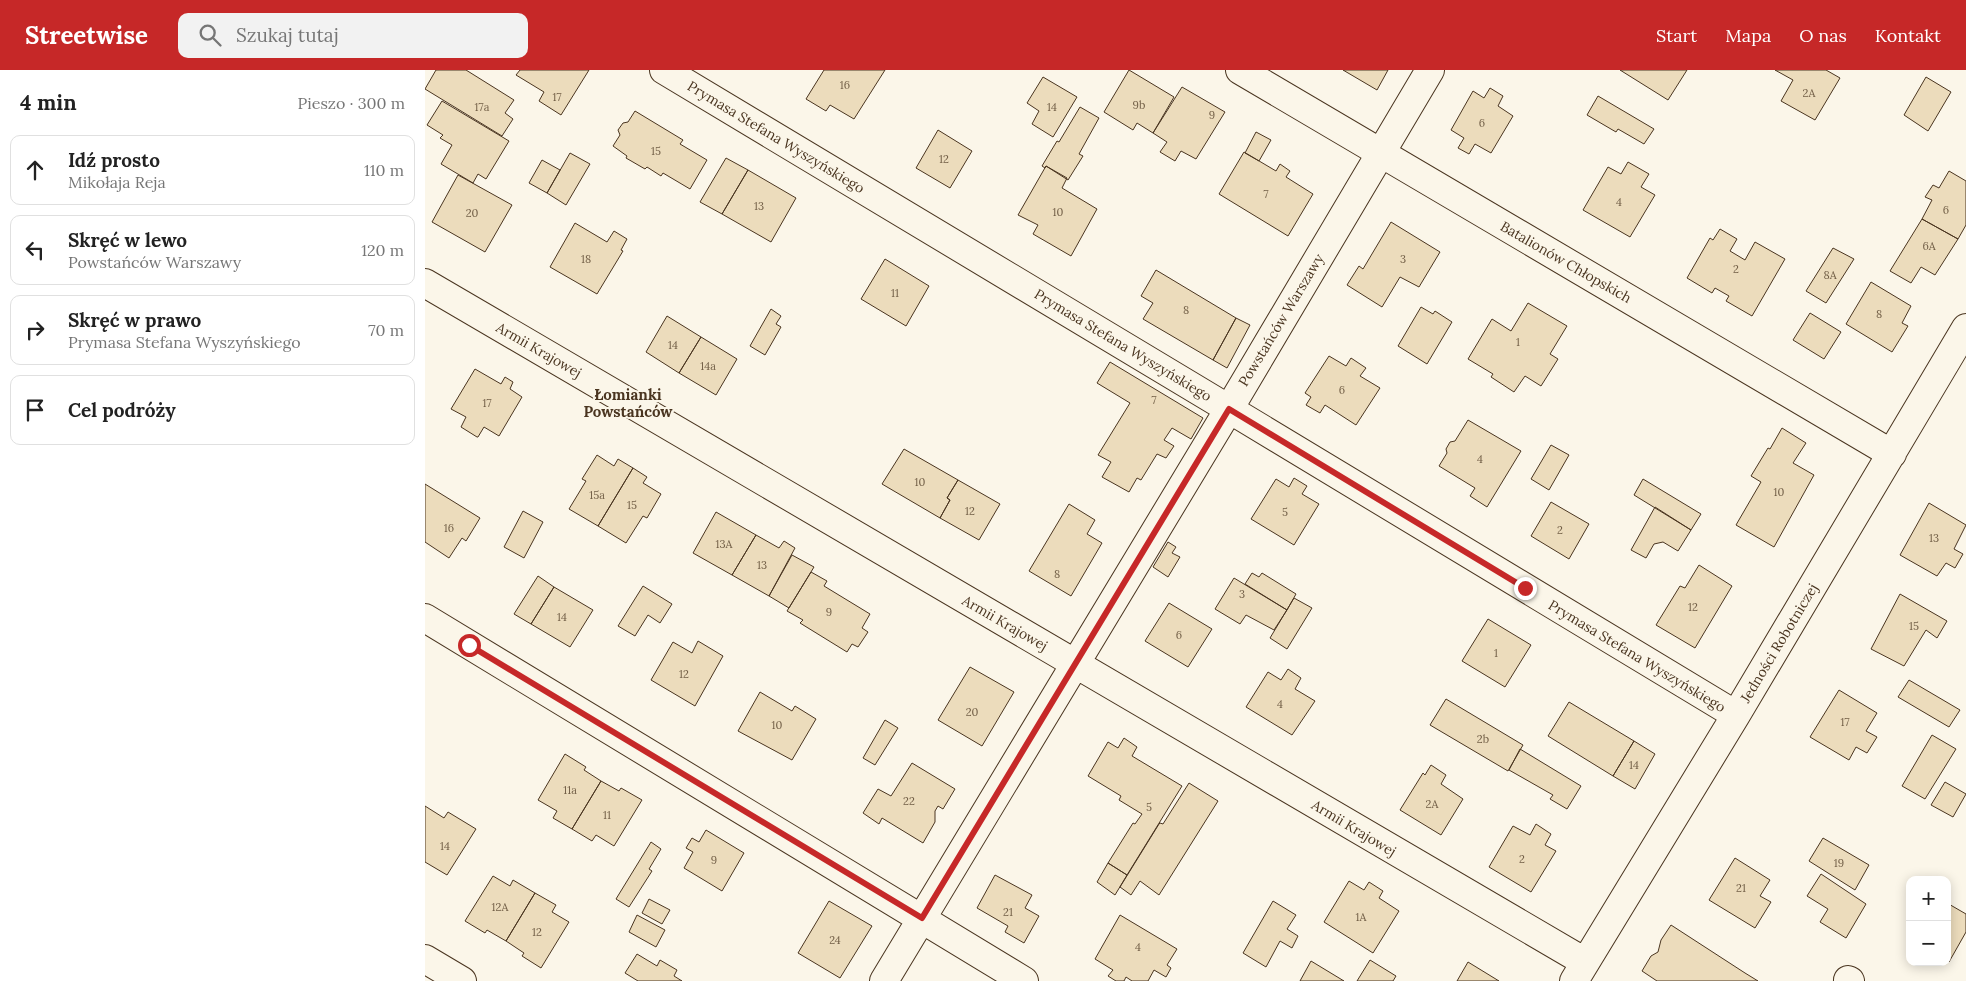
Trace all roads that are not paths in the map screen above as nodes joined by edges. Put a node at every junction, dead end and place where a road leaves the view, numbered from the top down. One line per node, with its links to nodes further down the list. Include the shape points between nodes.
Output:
1 (664, 70): 7 (street, Prymasa Stefana Wyszyńskiego)
2 (1240, 70): 4 (street, Batalionów Chłopskich)
3 (1430, 70): 4 (street, Powstańców Warszawy)
4 (1380, 153): 7 (street, Powstańców Warszawy); 8 (street, Batalionów Chłopskich)
5 (425, 284): 10 (street, Armii Krajowej)
6 (1966, 328): 8 (street, Jedności Robotniczej)
7 (1229, 409): 10 (street, Powstańców Warszawy); 11 (street, Prymasa Stefana Wyszyńskiego)
8 (1892, 454): 11 (street, Jedności Robotniczej)
9 (425, 618): 12 (street)
10 (1076, 663): 12 (street, Powstańców Warszawy); 14 (street, Armii Krajowej)
11 (1736, 715): 14 (street, Jedności Robotniczej)
12 (922, 918): 16 (street, Powstańców Warszawy); 17 (street)
13 (425, 959): 15 (street)
14 (1579, 972)
15 (462, 981)
16 (884, 981)
17 (1024, 981)

